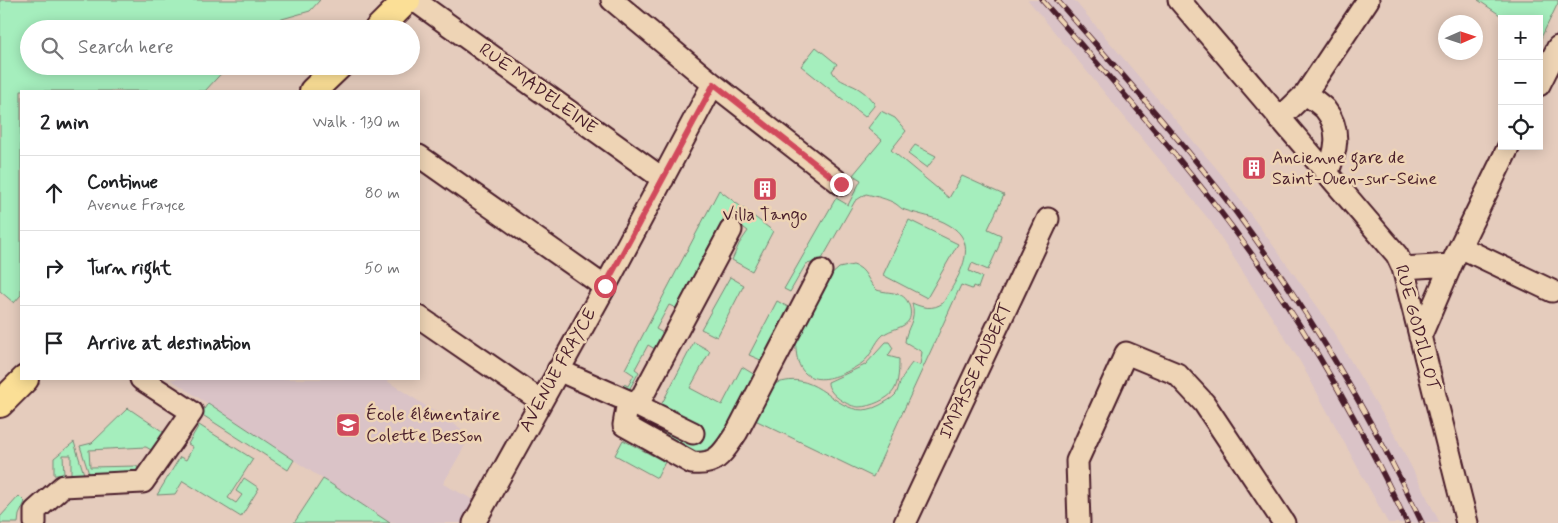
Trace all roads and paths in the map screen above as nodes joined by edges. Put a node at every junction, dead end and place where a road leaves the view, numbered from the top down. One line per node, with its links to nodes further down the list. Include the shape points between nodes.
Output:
1 (407, 0): 6 (main road)
2 (414, 0): 17 (street, RUE MADELEINE)
3 (612, 0): 10 (street)
4 (1179, 0): 13 (street, RUE GODILLOT)
5 (1368, 0): 12 (street)
6 (387, 20)
7 (1558, 47): 9 (street)
8 (332, 75): 11 (main road)
9 (1548, 76)
10 (714, 84): 17 (street, AVENUE FRAYCE); 18 (street)
11 (320, 89)
12 (1306, 93): 13 (street); 16 (street, via 1324,109 1335,130 1335,155)
13 (1279, 119): 16 (street, RUE GODILLOT)
14 (1507, 150): 21 (street)
15 (420, 157): 24 (street)
16 (1328, 174): 22 (street, RUE GODILLOT, via 1397,255)
17 (663, 179): 24 (street, AVENUE FRAYCE)
18 (841, 184)
19 (1048, 218): 37 (street, IMPASSE AUBERT)
20 (731, 230): 32 (street)
21 (1455, 256): 22 (street); 25 (street); 27 (street)
22 (1403, 268): 27 (street, RUE GODILLOT)
23 (821, 271): 32 (street, via 722,455 703,464 692,463 624,424)
24 (605, 286): 28 (street, AVENUE FRAYCE)
25 (1552, 291)
26 (420, 318): 31 (street)
27 (1420, 337): 40 (street, RUE GODILLOT)
28 (558, 370): 31 (street, AVENUE FRAYCE); 32 (street)
29 (24, 380): 33 (main road)
30 (143, 380): 35 (street, via 192,412 143,482 63,486 35,511)
31 (541, 401): 36 (street, AVENUE FRAYCE)
32 (632, 403): 34 (street)
33 (0, 404)
34 (693, 434)
35 (35, 523)
36 (474, 523)
37 (905, 523)
38 (1079, 523): 39 (street, via 1077,461 1126,353 1177,374 1204,402)
39 (1284, 523)
40 (1467, 523)

